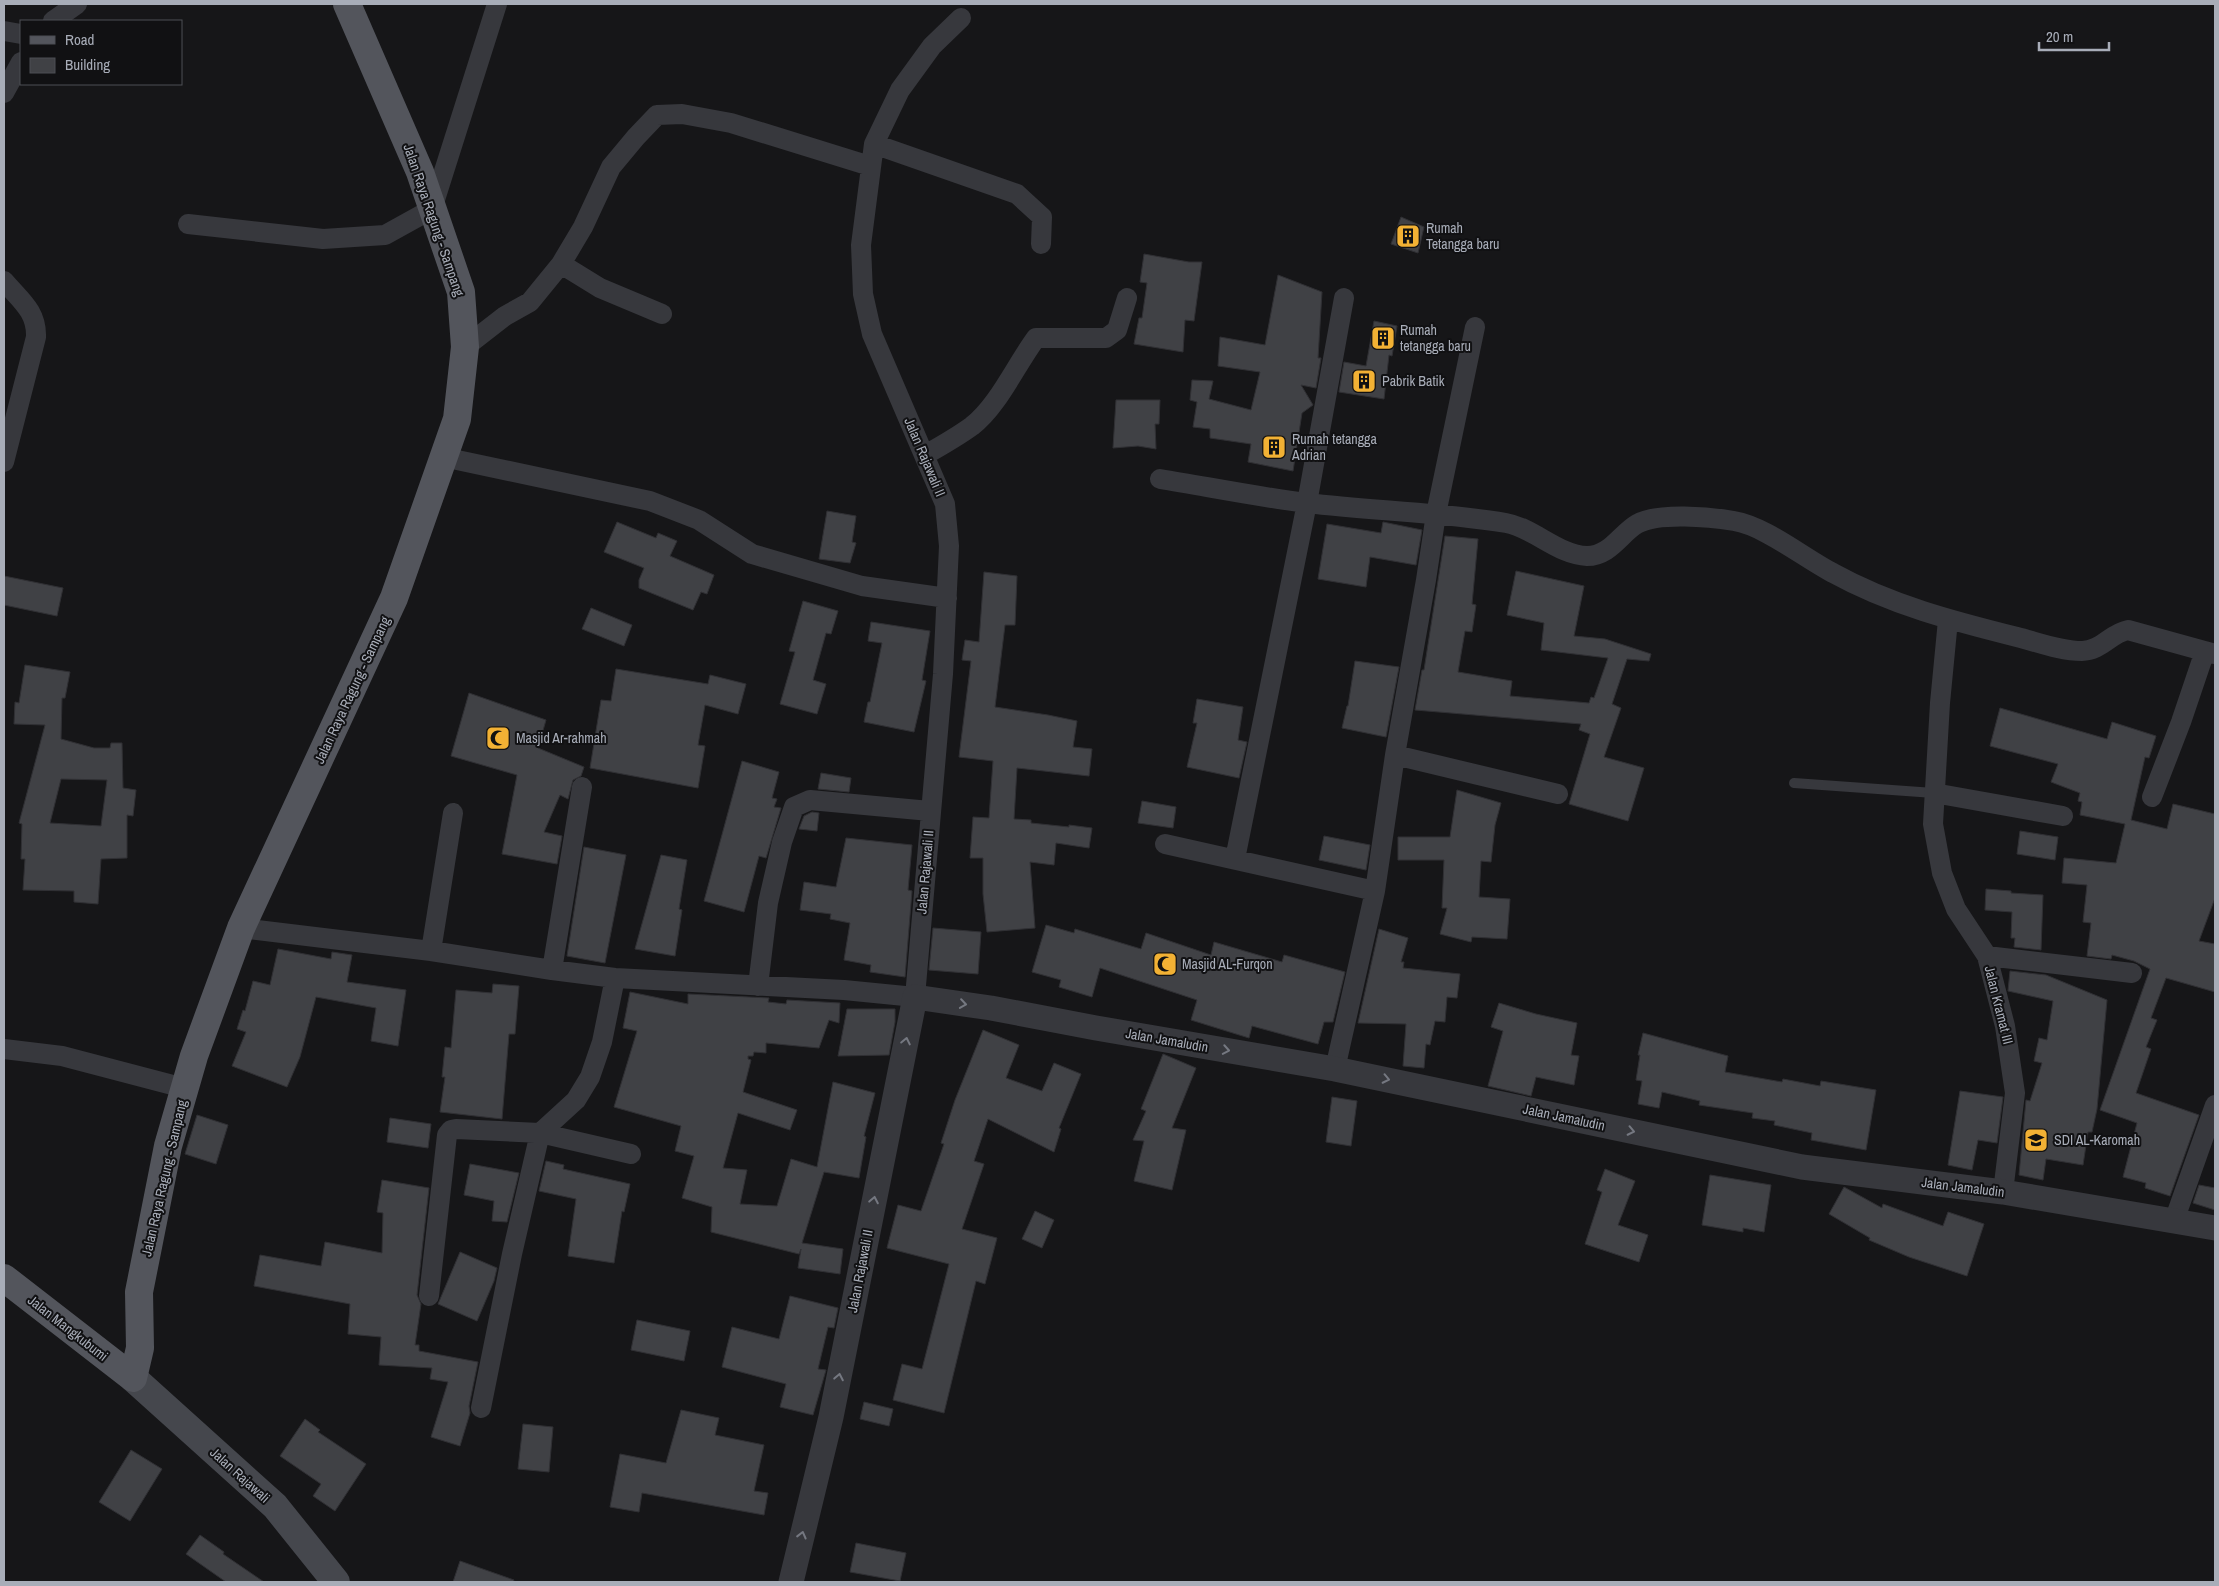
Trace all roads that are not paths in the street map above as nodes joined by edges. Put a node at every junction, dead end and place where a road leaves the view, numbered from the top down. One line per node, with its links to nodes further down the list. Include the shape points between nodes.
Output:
1 (77, 4): 5 (street)
2 (347, 4): 12 (main road, Jalan Raya Ragung - Sampang, via 420,172)
3 (496, 4): 12 (street)
4 (961, 18): 10 (street, Jalan Rajawali II, via 932,46 900,90)
5 (54, 20)
6 (4, 31): 7 (street)
7 (20, 34)
8 (20, 64): 9 (street)
9 (4, 93)
10 (874, 144): 11 (street, Jalan Rajawali II); 14 (street, via 1017,194 1042,217)
11 (870, 166): 15 (street, via 731,123 682,114 658,115 611,167); 22 (street, Jalan Rajawali II, via 861,245 863,294 872,334)
12 (432, 210): 13 (street, via 385,235 323,239); 21 (main road, Jalan Raya Ragung - Sampang, via 461,292)
13 (188, 224)
14 (1041, 244)
15 (561, 264): 19 (street, via 600,288); 21 (street, via 530,302 505,316)
16 (4, 281): 24 (street, via 36,323 36,337)
17 (1127, 298): 22 (street, via 1117,330 1106,338 1036,338 1002,392 973,426)
18 (1344, 298): 26 (street)
19 (662, 314)
20 (1475, 327): 27 (street)
21 (465, 347): 23 (main road, Jalan Raya Ragung - Sampang, via 457,419)
22 (925, 455): 28 (street, Jalan Rajawali II, via 945,504 949,546)
23 (443, 457): 28 (street, via 650,501 699,520 752,554 862,586); 43 (main road, Jalan Raya Ragung - Sampang, via 394,598)
24 (4, 462)
25 (1160, 479): 26 (street)
26 (1307, 503): 27 (street); 41 (street)
27 (1436, 514): 29 (street, via 1510,524 1571,553 1588,556 1605,551 1636,524 1650,518 1736,521 1763,531 1862,589); 31 (street)
28 (947, 598): 37 (street, Jalan Rajawali II)
29 (1948, 620): 30 (street, via 2082,651 2093,649 2128,630); 34 (street, Jalan Kramat III)
30 (2210, 652): 36 (street)
31 (1395, 755): 35 (street); 42 (street)
32 (1794, 783): 34 (lane)
33 (582, 787): 46 (street)
34 (1934, 793): 39 (street); 45 (street, Jalan Kramat III, via 1933,824 1942,872 1956,909)
35 (1558, 794)
36 (2152, 797)
37 (930, 811): 49 (street, via 810,800 794,806 768,903); 50 (street, Jalan Rajawali II)
38 (453, 813): 44 (street)
39 (2063, 816)
40 (1165, 844): 41 (street)
41 (1235, 859): 42 (street)
42 (1375, 891): 52 (street)
43 (241, 928): 44 (street); 53 (main road, Jalan Raya Ragung - Sampang)
44 (431, 951): 46 (street)
45 (1987, 956): 47 (street); 57 (street, Jalan Kramat III, via 2005,1026 2015,1093)
46 (552, 970): 48 (street)
47 (2132, 973)
48 (615, 978): 49 (street); 55 (street, via 602,1042 590,1077 576,1100)
49 (758, 986): 50 (street, via 844,990)
50 (915, 998): 52 (street, Jalan Jamaludin, one-way to 52, via 991,1008); 65 (street, Jalan Rajawali II, one-way to 50, via 831,1417)
51 (4, 1049): 53 (street, via 62,1056)
52 (1335, 1069): 57 (street, Jalan Jamaludin, one-way to 57, via 1802,1167)
53 (184, 1088): 62 (main road, Jalan Raya Ragung - Sampang, via 168,1146 139,1292 140,1348)
54 (2215, 1105): 58 (street)
55 (540, 1133): 56 (street); 61 (street, via 456,1129 447,1135); 63 (street)
56 (631, 1154)
57 (2002, 1192): 58 (street, Jalan Jamaludin)
58 (2174, 1221): 59 (street, Jalan Jamaludin)
59 (2215, 1228)
60 (4, 1278): 62 (main road, Jalan Mangkubumi)
61 (429, 1296)
62 (133, 1378): 64 (main road, Jalan Rajawali, via 274,1506)
63 (481, 1408)
64 (336, 1582)
65 (791, 1582)

